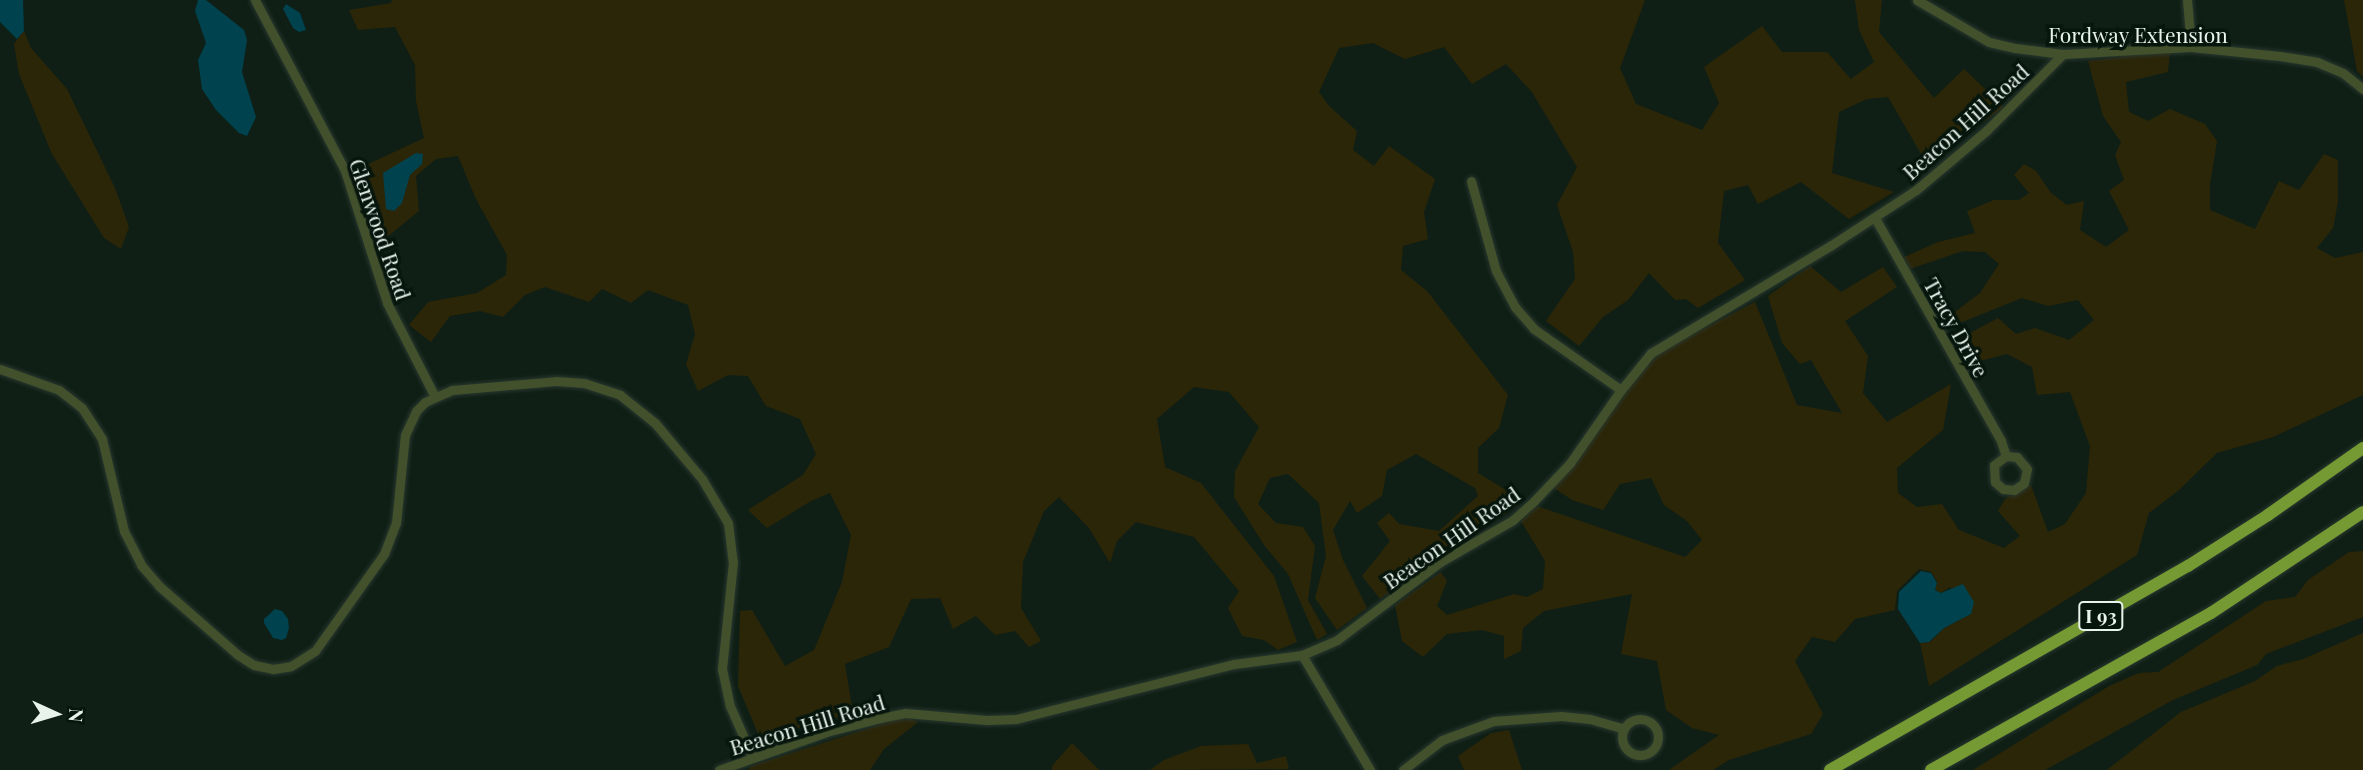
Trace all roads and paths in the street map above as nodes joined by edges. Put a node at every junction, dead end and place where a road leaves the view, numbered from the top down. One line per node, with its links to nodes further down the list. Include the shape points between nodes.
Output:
1 (255, 0): 11 (street, Glenwood Road, via 345,171 387,303)
2 (1917, 0): 5 (street, Fordway Extension, via 1989,42)
3 (2187, 0): 4 (street)
4 (2191, 47): 5 (street, Fordway Extension); 6 (street, Fordway Extension, via 2317,62)
5 (2063, 54): 8 (street, Beacon Hill Road, via 1954,160)
6 (2363, 89)
7 (1471, 181): 10 (street, via 1496,271 1515,307 1534,329)
8 (1875, 218): 10 (street, Beacon Hill Road, via 1663,344); 13 (street, Tracy Drive)
9 (0, 369): 11 (street, via 59,390 82,408 102,439 124,531 141,565 238,655 254,665 273,668 291,666 315,651 384,554 396,523 405,435 416,411)
10 (1621, 390): 15 (street, Beacon Hill Road, via 1570,463 1513,520 1440,562 1337,640)
11 (434, 396): 17 (street, via 452,390 575,382 620,395 651,418 702,480 728,523 733,562 722,668 730,706)
12 (2363, 448): 21 (highway, I 93, via 2188,566)
13 (2006, 456): 13 (street, Tracy Drive, via 2017,457 2026,468 2026,480 2014,490 2003,489 1993,479 1994,465)
14 (2363, 512): 22 (highway, I 93, via 2211,613)
15 (1302, 655): 17 (street, Beacon Hill Road, via 1234,664 1016,719 905,713); 19 (street)
16 (1624, 729): 16 (street, via 1635,719 1650,722 1657,731 1656,746 1647,754 1632,753 1624,745); 20 (street, via 1561,716 1494,721 1442,740)
17 (752, 756): 18 (street, Beacon Hill Road)
18 (719, 770)
19 (1370, 770)
20 (1403, 770)
21 (1830, 770)
22 (1931, 770)

